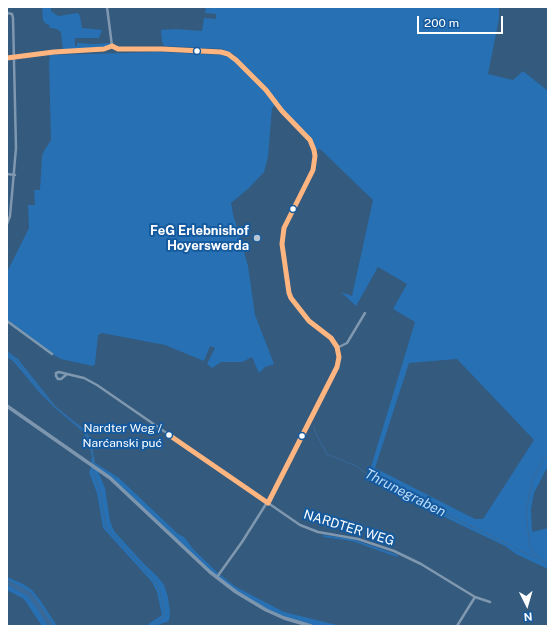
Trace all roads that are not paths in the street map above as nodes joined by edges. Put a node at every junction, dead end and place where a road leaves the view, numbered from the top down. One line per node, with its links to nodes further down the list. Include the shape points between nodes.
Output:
1 (107, 7): 3 (street)
2 (7, 12): 5 (street, via 13,16)
3 (112, 46): 5 (street, via 104,50 54,52); 12 (street, via 118,49 228,54 266,90 310,140 315,163 284,228 282,244 291,298 309,321 331,338)
4 (7, 58): 5 (street)
5 (14, 58): 7 (street)
6 (7, 174): 7 (street)
7 (15, 175): 8 (street)
8 (8, 220): 9 (street)
9 (7, 224)
10 (365, 313): 12 (street, via 347,343)
11 (7, 321): 13 (street)
12 (337, 348): 16 (street, via 337,367)
13 (52, 354)
14 (67, 374): 16 (street, NARDTER WEG, via 84,378 97,385)
15 (7, 406): 17 (main road, via 125,490)
16 (268, 502): 17 (street); 18 (street, NARDTER WEG, via 294,522 308,529 358,539 406,557)
17 (217, 577): 20 (main road, via 266,610)
18 (475, 596): 19 (street, NARDTER WEG); 21 (street)
19 (490, 602)
20 (311, 626)
21 (457, 626)

